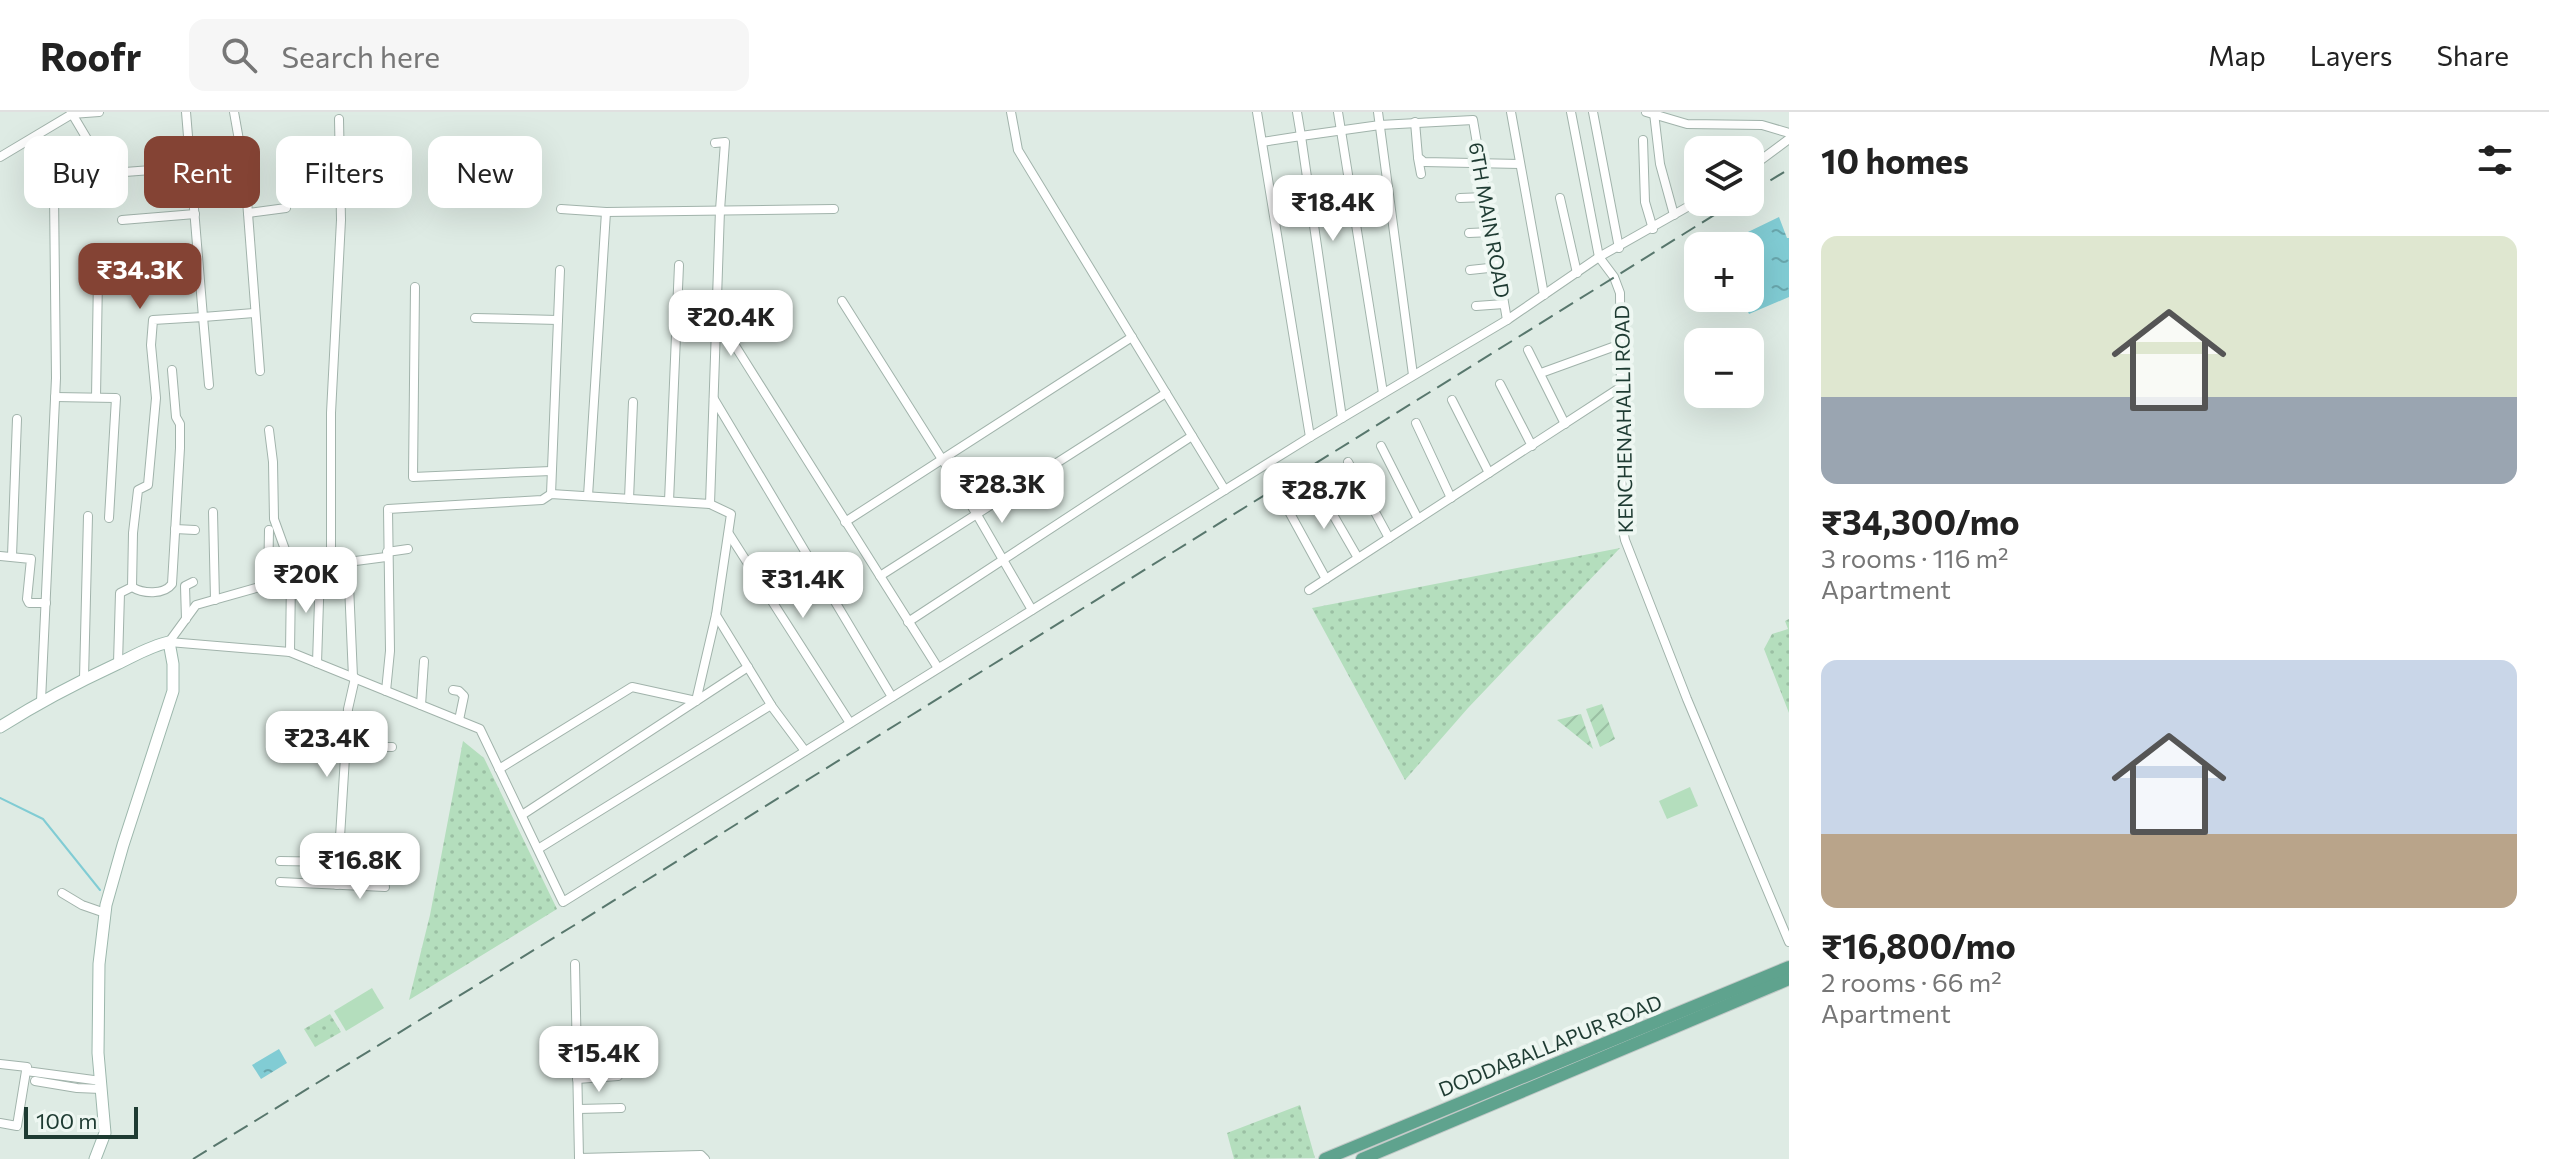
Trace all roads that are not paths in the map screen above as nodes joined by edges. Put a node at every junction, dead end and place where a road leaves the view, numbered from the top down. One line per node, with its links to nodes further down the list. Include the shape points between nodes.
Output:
1 (99, 112): 13 (street)
2 (186, 112): 20 (street)
3 (234, 112): 21 (street)
4 (1011, 112): 70 (street, via 1018,150)
5 (1257, 112): 25 (street)
6 (1297, 112): 22 (street)
7 (1338, 112): 18 (street)
8 (1378, 112): 17 (street)
9 (1511, 112): 30 (street)
10 (1571, 112): 52 (street, KENCHENAHALLI ROAD)
11 (1593, 112): 51 (street)
12 (1646, 112): 14 (street)
13 (71, 113): 27 (street); 82 (street, via 93,149 50,171)
14 (1654, 113): 19 (street, via 1687,124 1762,125); 46 (street)
15 (339, 119): 127 (street)
16 (1415, 122): 17 (street); 28 (street); 31 (street, 6TH MAIN ROAD, via 1473,120)
17 (1380, 125): 18 (street); 76 (street)
18 (1340, 131): 22 (street); 81 (street)
19 (1789, 133)
20 (188, 136)
21 (237, 136)
22 (1301, 136): 25 (street); 87 (street)
23 (1789, 139): 29 (street)
24 (1643, 140): 48 (street, via 1645,202)
25 (1262, 142): 93 (street)
26 (715, 143): 42 (street, via 725,142)
27 (0, 157)
28 (1418, 157): 31 (street, via 1424,162); 32 (street)
29 (1764, 158)
30 (1520, 164): 31 (street); 60 (street)
31 (1480, 165): 33 (street, 6TH MAIN ROAD)
32 (1421, 174)
33 (1486, 197): 34 (street); 49 (street, 6TH MAIN ROAD)
34 (1460, 198)
35 (1560, 198): 57 (street)
36 (194, 208): 45 (street)
37 (247, 208): 44 (street)
38 (286, 208): 44 (street)
39 (561, 209): 43 (street)
40 (834, 209): 42 (street)
41 (1684, 209): 46 (street)
42 (720, 210): 43 (street); 66 (street)
43 (606, 212): 103 (street)
44 (248, 213): 64 (street)
45 (195, 214): 47 (street); 65 (street)
46 (1674, 215): 48 (street)
47 (122, 220)
48 (1653, 229): 51 (street)
49 (1492, 232): 50 (street); 54 (street, 6TH MAIN ROAD)
50 (1469, 233)
51 (1619, 248): 52 (street)
52 (1599, 257): 57 (street); 71 (street, KENCHENAHALLI ROAD, via 1620,293)
53 (679, 265): 106 (street)
54 (1498, 267): 56 (street); 62 (street, 6TH MAIN ROAD)
55 (560, 270): 68 (street)
56 (1470, 270)
57 (1577, 273): 60 (street)
58 (98, 277): 83 (street)
59 (415, 287): 98 (street, via 413,477)
60 (1544, 295): 69 (street)
61 (842, 301): 96 (street)
62 (1504, 304): 63 (street); 69 (street, 6TH MAIN ROAD)
63 (1476, 306)
64 (254, 313): 65 (street); 74 (street)
65 (203, 317): 78 (street); 134 (street, via 153,320 156,398 148,485 138,490)
66 (717, 317): 84 (street); 114 (street)
67 (475, 318): 68 (street)
68 (558, 320): 98 (street)
69 (1507, 320): 76 (street)
70 (1132, 337): 80 (street); 96 (street)
71 (1621, 344): 75 (street); 79 (street, KENCHENAHALLI ROAD)
72 (1528, 350): 75 (street)
73 (172, 370): 115 (street, via 180,436)
74 (260, 371)
75 (1541, 373): 90 (street)
76 (1413, 375): 81 (street)
77 (1500, 384): 95 (street)
78 (209, 385)
79 (1621, 387): 90 (street); 175 (street, KENCHENAHALLI ROAD, via 1625,540)
80 (1166, 393): 92 (street); 110 (street)
81 (1383, 393): 87 (street)
82 (55, 397): 83 (street); 137 (street)
83 (96, 397): 112 (street, via 116,398)
84 (714, 399): 107 (street); 153 (street)
85 (1452, 400): 99 (street)
86 (633, 402): 105 (street)
87 (1342, 418): 93 (street)
88 (17, 419): 123 (street)
89 (1416, 423): 104 (street)
90 (1565, 424): 95 (street)
91 (269, 430): 130 (street, via 274,519)
92 (1192, 436): 101 (street); 125 (street)
93 (1310, 437): 101 (street)
94 (1381, 446): 113 (street)
95 (1532, 446): 99 (street)
96 (941, 459): 110 (street); 114 (street)
97 (1348, 462): 119 (street)
98 (551, 471): 102 (street)
99 (1489, 473): 104 (street)
100 (1317, 487): 124 (street)
101 (1225, 490): 138 (street)
102 (551, 494): 103 (street); 121 (street, via 542,500 388,509)
103 (588, 496): 105 (street)
104 (1451, 498): 113 (street)
105 (629, 499): 106 (street)
106 (669, 501): 107 (street)
107 (710, 504): 118 (street, via 731,514)
108 (1286, 506): 131 (street)
109 (213, 512): 136 (street)
110 (976, 513): 125 (street); 129 (street)
111 (88, 516): 149 (street)
112 (109, 518)
113 (1418, 519): 119 (street)
114 (845, 522): 129 (street)
115 (175, 529): 116 (street); 134 (street, via 170,588 142,592)
116 (195, 530)
117 (269, 530): 133 (street)
118 (729, 534): 139 (street); 159 (street)
119 (1389, 538): 124 (street)
120 (408, 549): 121 (street)
121 (386, 554): 126 (street); 152 (street)
122 (0, 556): 123 (street)
123 (12, 556): 137 (street, via 31,559 29,603)
124 (1358, 558): 131 (street)
125 (1004, 560): 138 (street); 141 (street)
126 (348, 562): 127 (street); 150 (street)
127 (331, 567): 128 (street)
128 (320, 570): 130 (street); 146 (street)
129 (880, 576): 141 (street)
130 (291, 578): 133 (street); 143 (street)
131 (1326, 579): 135 (street)
132 (193, 582): 140 (street, via 185,586)
133 (268, 585): 136 (street)
134 (132, 587): 145 (street, via 120,593)
135 (1309, 590)
136 (215, 600): 140 (street, via 196,605)
137 (46, 603): 154 (street)
138 (1032, 610): 148 (street)
139 (716, 615): 147 (street); 155 (street)
140 (186, 620): 142 (street)
141 (908, 622): 148 (street)
142 (169, 642): 143 (street); 145 (street); 174 (street, via 173,691)
143 (290, 652): 146 (street)
144 (424, 661): 156 (street)
145 (118, 663): 149 (street)
146 (317, 663): 150 (street)
147 (748, 667): 155 (street); 157 (street)
148 (938, 668): 153 (street)
149 (84, 678): 154 (street)
150 (354, 678): 152 (street); 161 (street)
151 (453, 690): 158 (street, via 464,696)
152 (386, 691): 156 (street)
153 (892, 697): 159 (street)
154 (41, 701): 160 (street)
155 (696, 701): 164 (street, via 632,687); 165 (street)
156 (421, 705): 158 (street)
157 (771, 705): 163 (street); 166 (street)
158 (459, 720): 164 (street, via 480,729)
159 (850, 723): 163 (street)
160 (0, 727)
161 (347, 731): 162 (street, via 369,734 382,747); 168 (street)
162 (392, 747)
163 (805, 751): 166 (street, via 563,902)
164 (499, 769): 165 (street)
165 (522, 815): 166 (street)
166 (538, 849)
167 (280, 861): 168 (street)
168 (339, 863): 169 (street); 171 (street)
169 (386, 869)
170 (280, 882): 171 (street)
171 (337, 884): 172 (street)
172 (385, 887)
173 (62, 893): 174 (street)
174 (105, 913): 186 (street, via 99,964)
175 (1789, 942)
176 (575, 964): 180 (street)
177 (1789, 967): 193 (main road, DODDABALLAPUR ROAD)
178 (1789, 979): 194 (main road, DODDABALLAPUR ROAD)
179 (619, 1042): 180 (street)
180 (576, 1044): 185 (street)
181 (0, 1064): 182 (street, via 27,1067)
182 (26, 1071): 184 (street); 190 (street, via 17,1126)
183 (618, 1076): 185 (street)
184 (77, 1078): 186 (street); 187 (street); 187 (street, via 35,1080)
185 (577, 1079): 189 (street)
186 (101, 1085): 187 (street); 191 (street, via 105,1133)
187 (77, 1088)
188 (621, 1108): 189 (street)
189 (578, 1109): 192 (street, via 579,1158)
190 (0, 1123)
191 (95, 1159)
192 (705, 1159)
193 (1325, 1159)
194 (1362, 1159)

